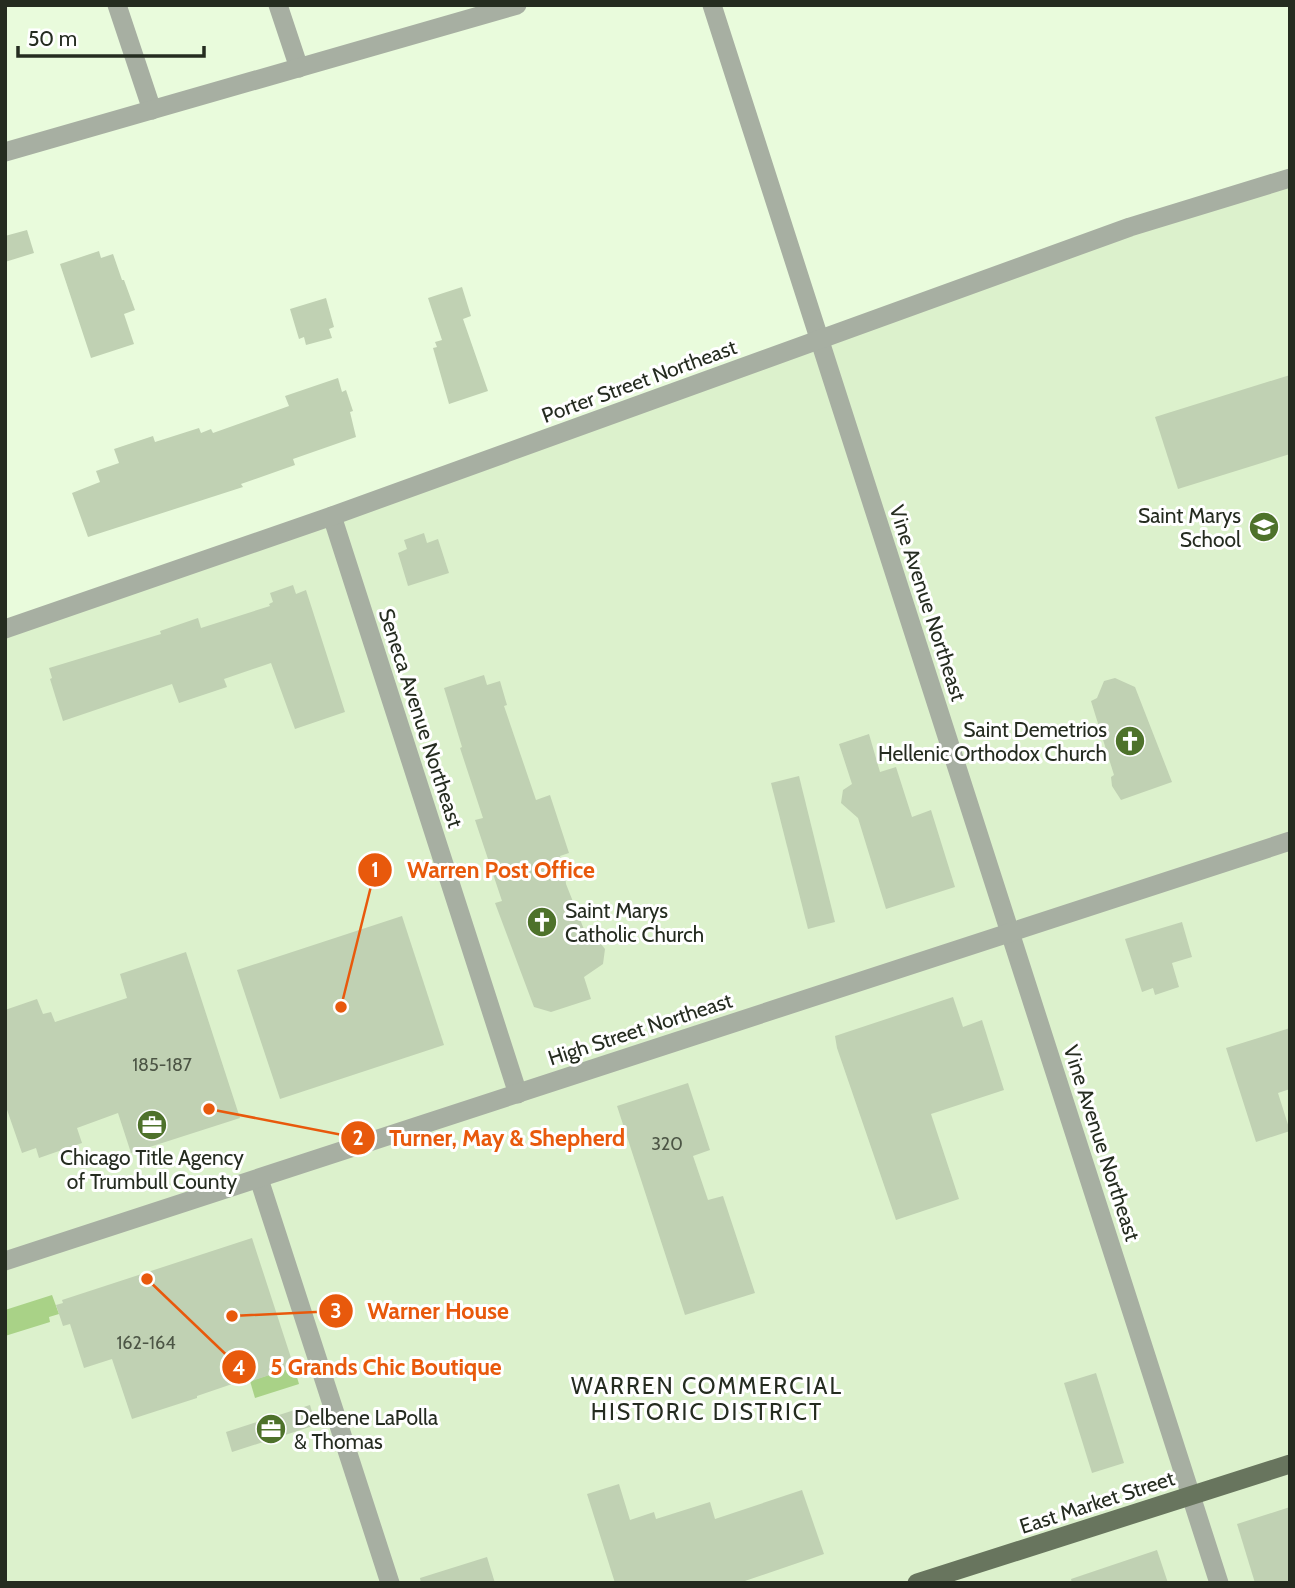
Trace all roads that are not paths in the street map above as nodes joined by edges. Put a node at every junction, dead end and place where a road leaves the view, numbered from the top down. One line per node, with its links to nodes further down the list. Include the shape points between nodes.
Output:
1 (117, 5): 6 (street)
2 (278, 5): 5 (street)
3 (516, 5): 5 (street)
4 (712, 5): 9 (street, Vine Avenue Northeast)
5 (299, 68): 6 (street)
6 (152, 110): 7 (street)
7 (5, 151)
8 (1290, 178): 9 (street, Porter Street Northeast, via 1130,227)
9 (819, 340): 10 (street, Porter Street Northeast); 13 (street, Vine Avenue Northeast)
10 (332, 516): 11 (street, Porter Street Northeast); 14 (street, Seneca Avenue Northeast)
11 (5, 629)
12 (1290, 841): 13 (street, High Street Northeast)
13 (1010, 932): 14 (street, High Street Northeast); 18 (street, Vine Avenue Northeast)
14 (518, 1094): 15 (street, High Street Northeast)
15 (259, 1179): 16 (street, High Street Northeast); 19 (street)
16 (5, 1261)
17 (1290, 1464): 18 (main road, East Market Street)
18 (1191, 1495): 20 (main road, East Market Street); 21 (street, Vine Avenue Northeast)
19 (390, 1583)
20 (917, 1583)
21 (1219, 1583)

